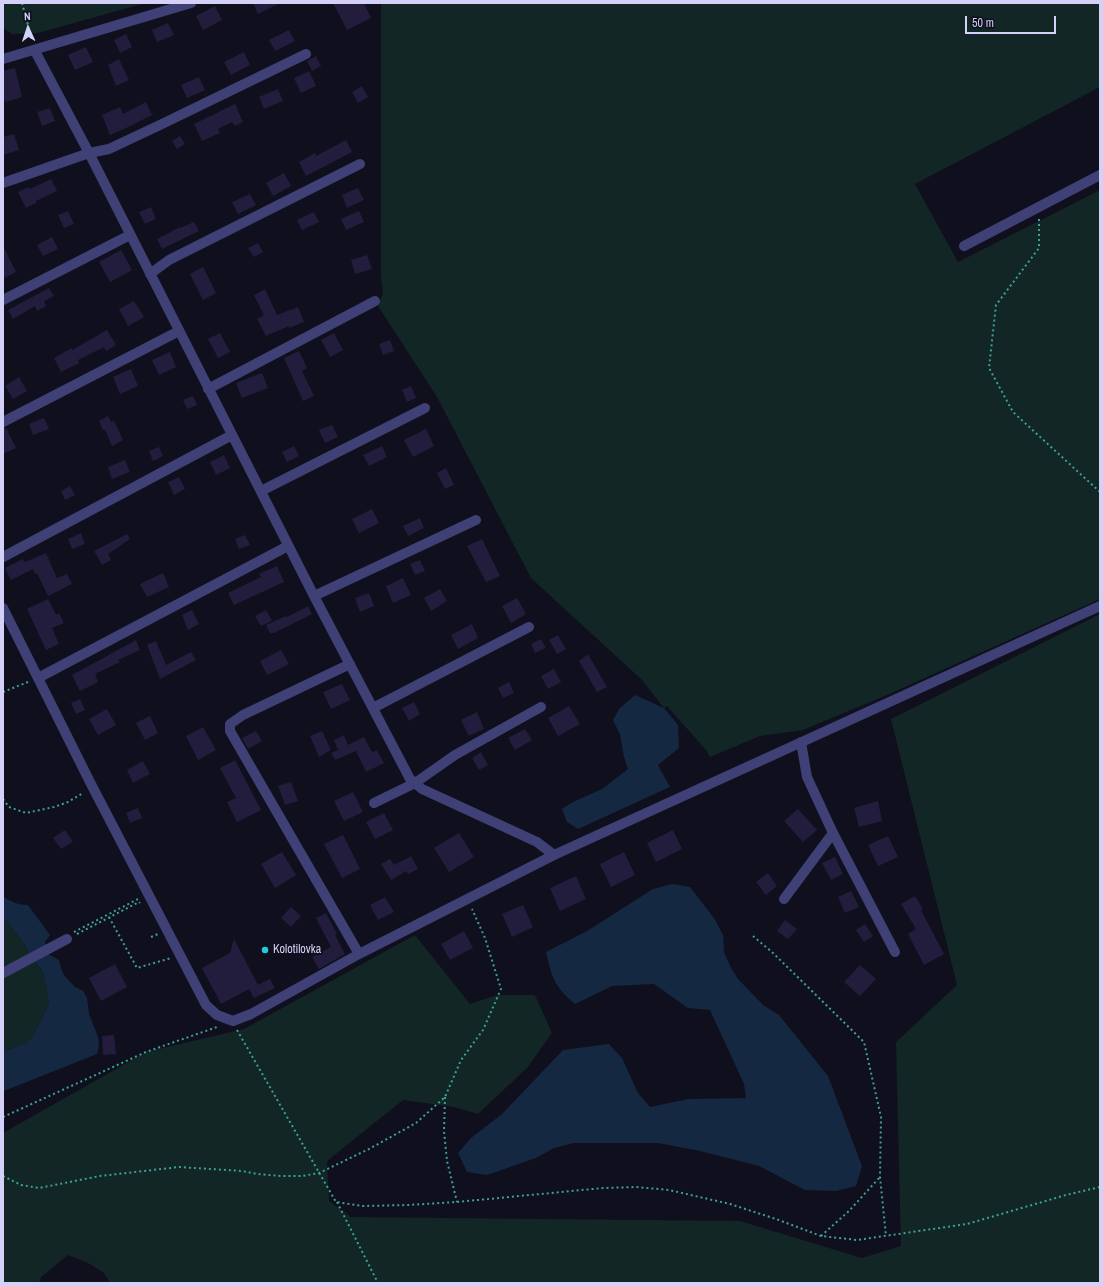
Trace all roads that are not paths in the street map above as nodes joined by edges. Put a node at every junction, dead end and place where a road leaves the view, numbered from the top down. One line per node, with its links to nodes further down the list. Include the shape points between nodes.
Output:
1 (191, 3): 2 (street)
2 (35, 51): 4 (street); 5 (street)
3 (306, 54): 5 (street, via 109,149)
4 (3, 59)
5 (89, 153): 8 (street); 9 (street)
6 (360, 164): 11 (street, via 169,260)
7 (1100, 175): 10 (street)
8 (3, 183)
9 (130, 235): 11 (street); 12 (street)
10 (964, 246)
11 (150, 274): 14 (street)
12 (3, 300)
13 (375, 301): 15 (street)
14 (179, 332): 15 (street); 17 (street)
15 (208, 390): 18 (street)
16 (425, 408): 19 (street)
17 (3, 422)
18 (232, 435): 19 (street); 22 (street)
19 (261, 491): 21 (street)
20 (476, 520): 23 (street)
21 (288, 546): 23 (street); 28 (street)
22 (3, 557)
23 (314, 596): 27 (street)
24 (1100, 606): 31 (street)
25 (3, 608): 28 (street)
26 (529, 627): 30 (street)
27 (350, 664): 30 (street); 39 (street, via 243,715 230,724 230,732)
28 (38, 678): 39 (street, via 206,1005 217,1015 233,1021 251,1014)
29 (541, 707): 32 (street, via 455,756)
30 (373, 708): 32 (street, via 399,759)
31 (801, 742): 34 (street, via 807,777); 35 (street)
32 (415, 783): 33 (street); 35 (street, via 422,789 537,842)
33 (374, 803)
34 (833, 833): 36 (street); 38 (street)
35 (554, 855): 39 (street)
36 (784, 899)
37 (66, 939): 40 (street)
38 (895, 952)
39 (359, 954)
40 (3, 973)

